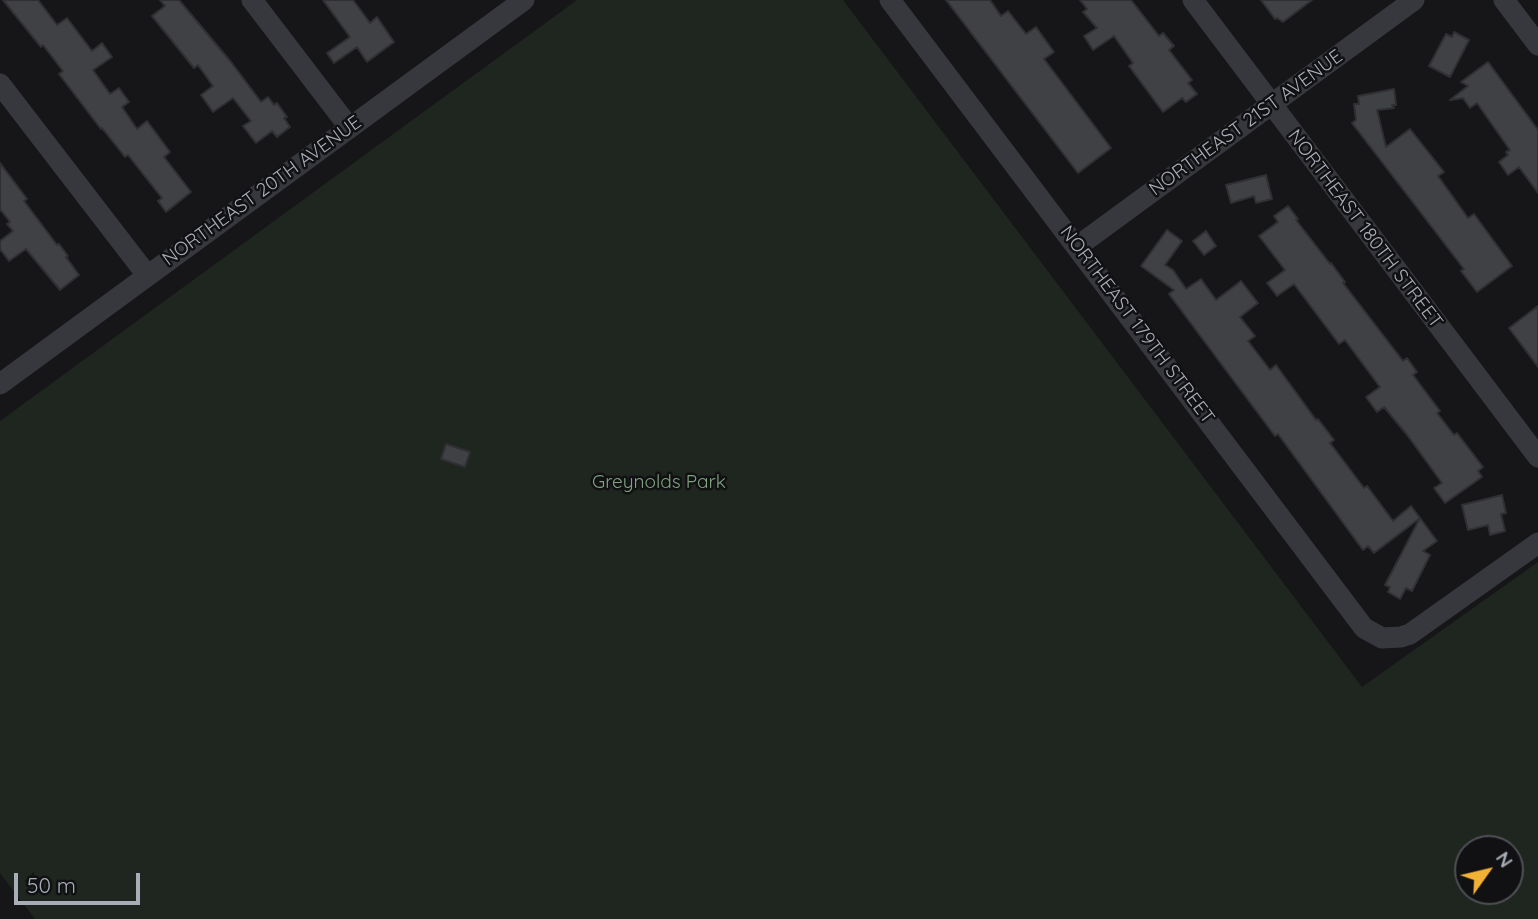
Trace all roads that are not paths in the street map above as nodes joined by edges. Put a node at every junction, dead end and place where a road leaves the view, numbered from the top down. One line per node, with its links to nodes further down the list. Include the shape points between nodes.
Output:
1 (252, 0): 10 (street)
2 (524, 0): 10 (street, NORTHEAST 20TH AVENUE)
3 (890, 0): 11 (street, NORTHEAST 179TH STREET)
4 (1193, 0): 9 (street, NORTHEAST 180TH STREET)
5 (1414, 0): 9 (street, NORTHEAST 21ST AVENUE)
6 (1504, 0): 7 (street)
7 (1538, 45)
8 (0, 84): 12 (street)
9 (1270, 105): 11 (street, NORTHEAST 21ST AVENUE); 14 (street, NORTHEAST 180TH STREET)
10 (349, 127): 12 (street, NORTHEAST 20TH AVENUE)
11 (1078, 246): 15 (street, NORTHEAST 179TH STREET, via 1364,628 1390,639 1420,629)
12 (147, 275): 13 (street, NORTHEAST 20TH AVENUE)
13 (0, 384)
14 (1538, 457)
15 (1538, 543)

